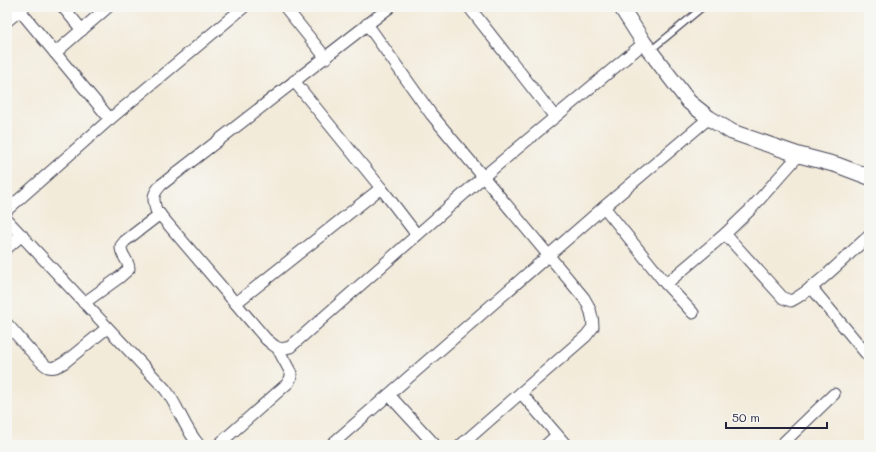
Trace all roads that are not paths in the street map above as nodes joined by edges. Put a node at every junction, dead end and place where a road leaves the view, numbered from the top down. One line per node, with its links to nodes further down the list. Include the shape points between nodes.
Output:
1 (63, 7): 14 (street)
2 (108, 7): 14 (street)
3 (244, 7): 21 (street)
4 (285, 7): 17 (street)
5 (390, 7): 13 (street)
6 (469, 7): 19 (street)
7 (620, 7): 15 (street)
8 (703, 7): 15 (lane)
9 (730, 7): 10 (lane)
10 (740, 7)
11 (20, 8): 12 (street); 16 (street)
12 (7, 21)
13 (367, 24): 17 (street); 23 (street, via 431,114)
14 (82, 30): 16 (street)
15 (648, 47): 19 (street); 20 (street, via 689,102)
16 (55, 53): 21 (street)
17 (326, 58): 18 (street)
18 (294, 81): 25 (street); 28 (street, via 161,185 154,192 153,199)
19 (554, 117): 23 (street)
20 (709, 118): 22 (street, via 732,132); 26 (street)
21 (110, 119): 27 (street)
22 (800, 155): 24 (street, via 838,165); 30 (street)
23 (483, 177): 32 (street); 35 (street)
24 (869, 177)
25 (381, 188): 32 (street); 39 (street)
26 (604, 207): 35 (street); 36 (street)
27 (7, 210)
28 (160, 214): 38 (street, via 121,246 129,269); 39 (street)
29 (7, 220): 31 (street)
30 (725, 234): 36 (street); 37 (street, via 783,298 791,301)
31 (22, 235): 34 (street); 38 (street)
32 (417, 235): 43 (street, via 290,347)
33 (869, 236): 37 (street)
34 (7, 248)
35 (548, 256): 45 (street, via 584,298 593,318 593,327); 47 (street)
36 (666, 284): 40 (street)
37 (811, 287): 44 (street)
38 (84, 303): 42 (street)
39 (236, 303): 43 (street, via 266,339)
40 (693, 313)
41 (7, 324): 42 (street, via 41,361 54,368 60,366)
42 (107, 328): 49 (street, via 165,389 174,401 185,426)
43 (278, 349): 50 (street, via 291,373 288,383)
44 (868, 355)
45 (521, 394): 48 (street); 53 (street)
46 (834, 394): 56 (street)
47 (389, 395): 51 (street); 52 (street)
48 (557, 435): 54 (street); 55 (street)
49 (199, 445)
50 (218, 445)
51 (331, 445)
52 (435, 445)
53 (461, 445)
54 (546, 445)
55 (566, 445)
56 (783, 445)

